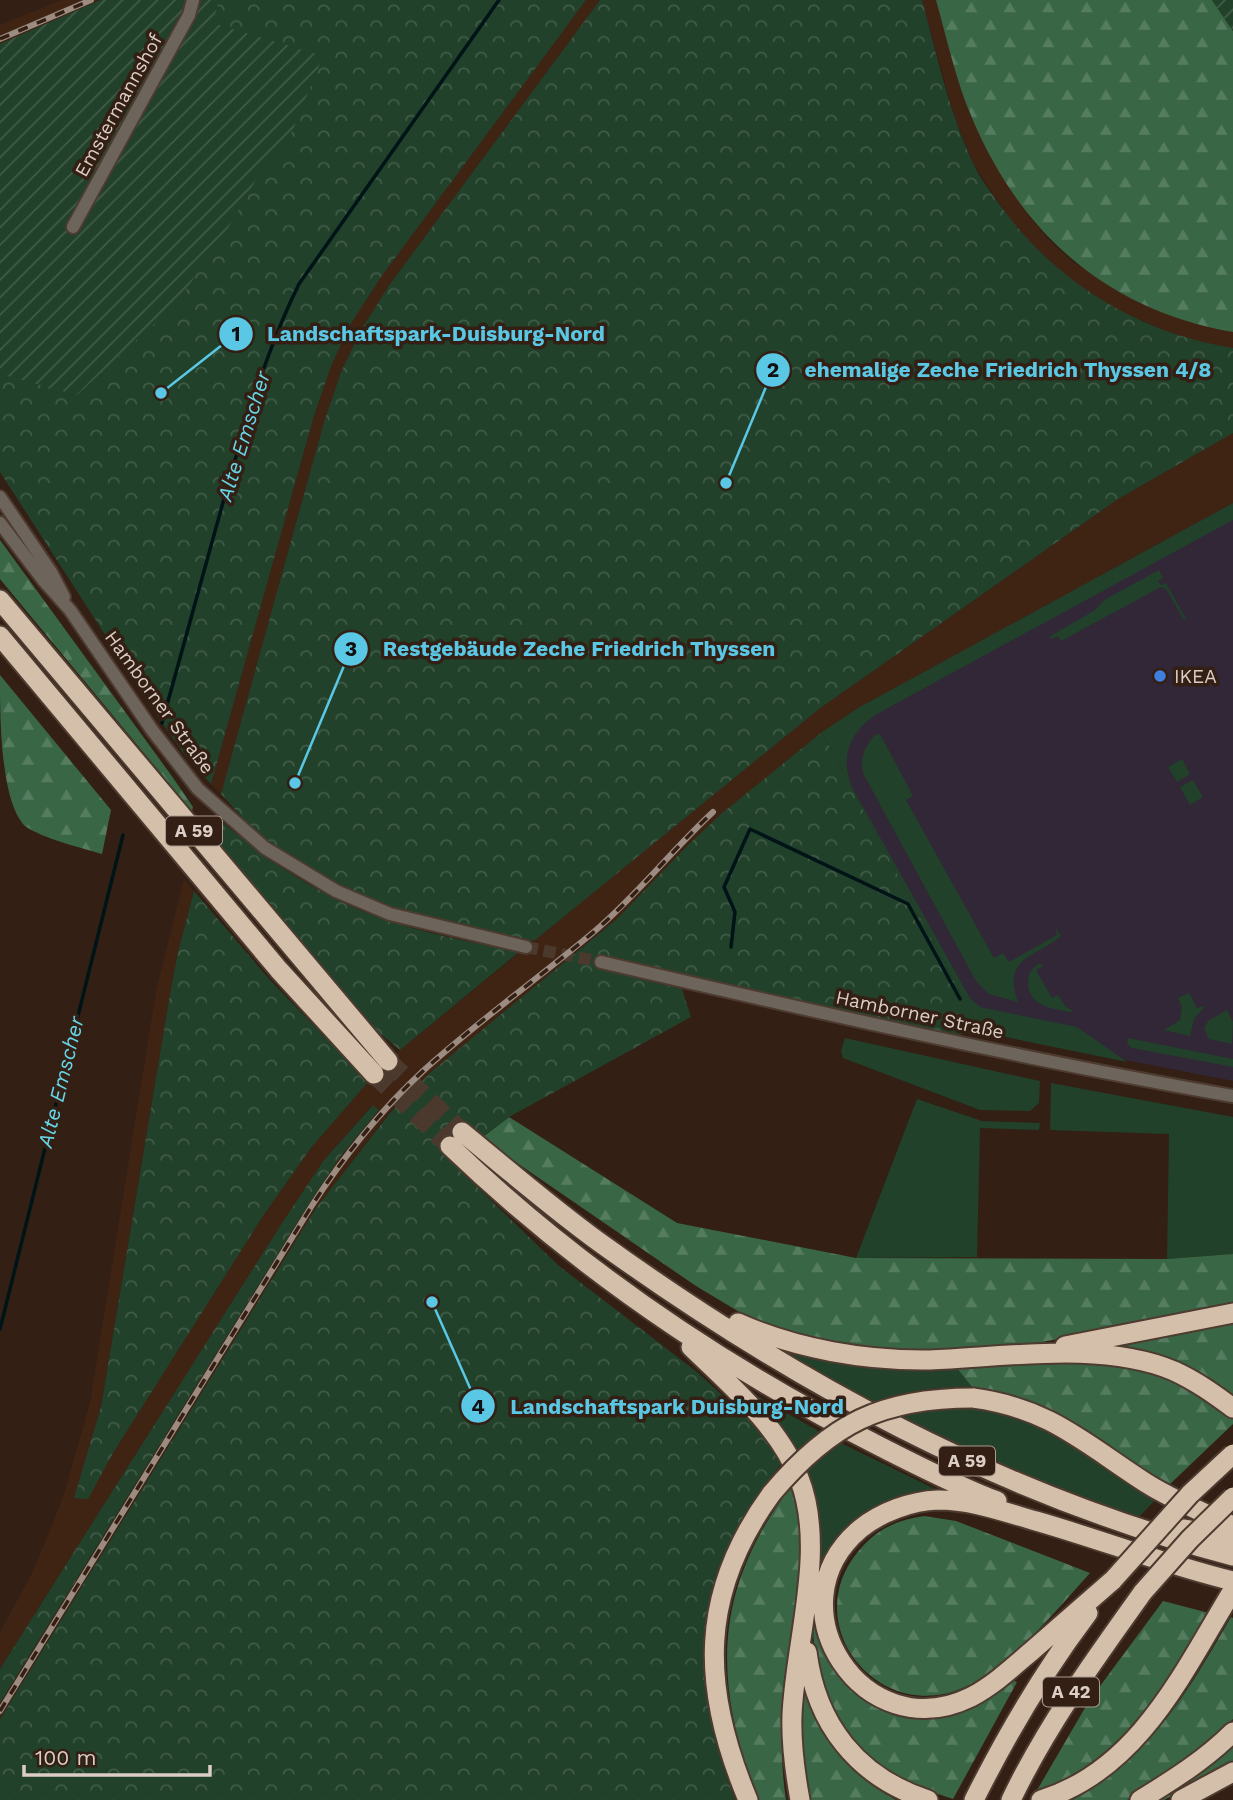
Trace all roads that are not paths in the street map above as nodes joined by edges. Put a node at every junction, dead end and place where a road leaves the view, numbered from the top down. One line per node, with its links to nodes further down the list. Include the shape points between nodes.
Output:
1 (193, 0): 2 (street, Emstermannshof)
2 (73, 227)
3 (0, 497): 6 (street, Hamborner Straße, via 51,572)
4 (0, 523): 6 (street, Hamborner Straße)
5 (0, 600): 7 (highway, A 59, via 381,1067 279,970)
6 (70, 610): 8 (street, Hamborner Straße, via 191,780 265,848 335,891 390,914)
7 (0, 636)
8 (526, 947)
9 (601, 962): 10 (street, Hamborner Straße, via 897,1030)
10 (1233, 1096)
11 (672, 1293): 12 (highway, A 59, via 456,1139 482,1177 567,1248); 14 (highway, via 761,1333 823,1349 930,1360); 18 (highway, A 59, via 782,1363 925,1441)
12 (656, 1312): 21 (highway, A 59, via 841,1427 985,1496); 26 (highway, via 772,1431 799,1476 806,1498 810,1555)
13 (1233, 1313): 14 (highway)
14 (1026, 1354): 15 (highway, via 1129,1359 1173,1371)
15 (1233, 1408)
16 (1233, 1454): 23 (highway, A 42, bridge, via 1190,1494)
17 (1233, 1497): 33 (highway, A 42, bridge, via 1143,1592 1073,1690)
18 (1099, 1515): 20 (highway); 22 (highway, A 59)
19 (1233, 1526): 29 (highway, bridge, via 1148,1484 1074,1433 1033,1412 998,1402 935,1398 865,1416 840,1430 791,1471 755,1516 725,1583 717,1614 713,1676 723,1732)
20 (1233, 1537)
21 (1096, 1539): 23 (highway, via 959,1502 936,1500 874,1517 831,1565 824,1616 834,1653 851,1676 882,1699 901,1706 948,1705 971,1697 1011,1669); 24 (highway, A 59)
22 (1233, 1556)
23 (1113, 1580): 32 (highway, A 42, via 1023,1708)
24 (1233, 1581)
25 (1233, 1590): 34 (highway, via 1156,1713 1128,1748 1083,1782)
26 (803, 1620): 30 (highway, via 792,1716); 31 (highway, via 811,1682 838,1738 887,1783)
27 (1233, 1732): 35 (highway, via 1177,1778)
28 (1233, 1772): 36 (highway)
29 (748, 1800)
30 (800, 1800)
31 (928, 1800)
32 (974, 1800)
33 (1011, 1800)
34 (1041, 1800)
35 (1140, 1800)
36 (1181, 1800)

